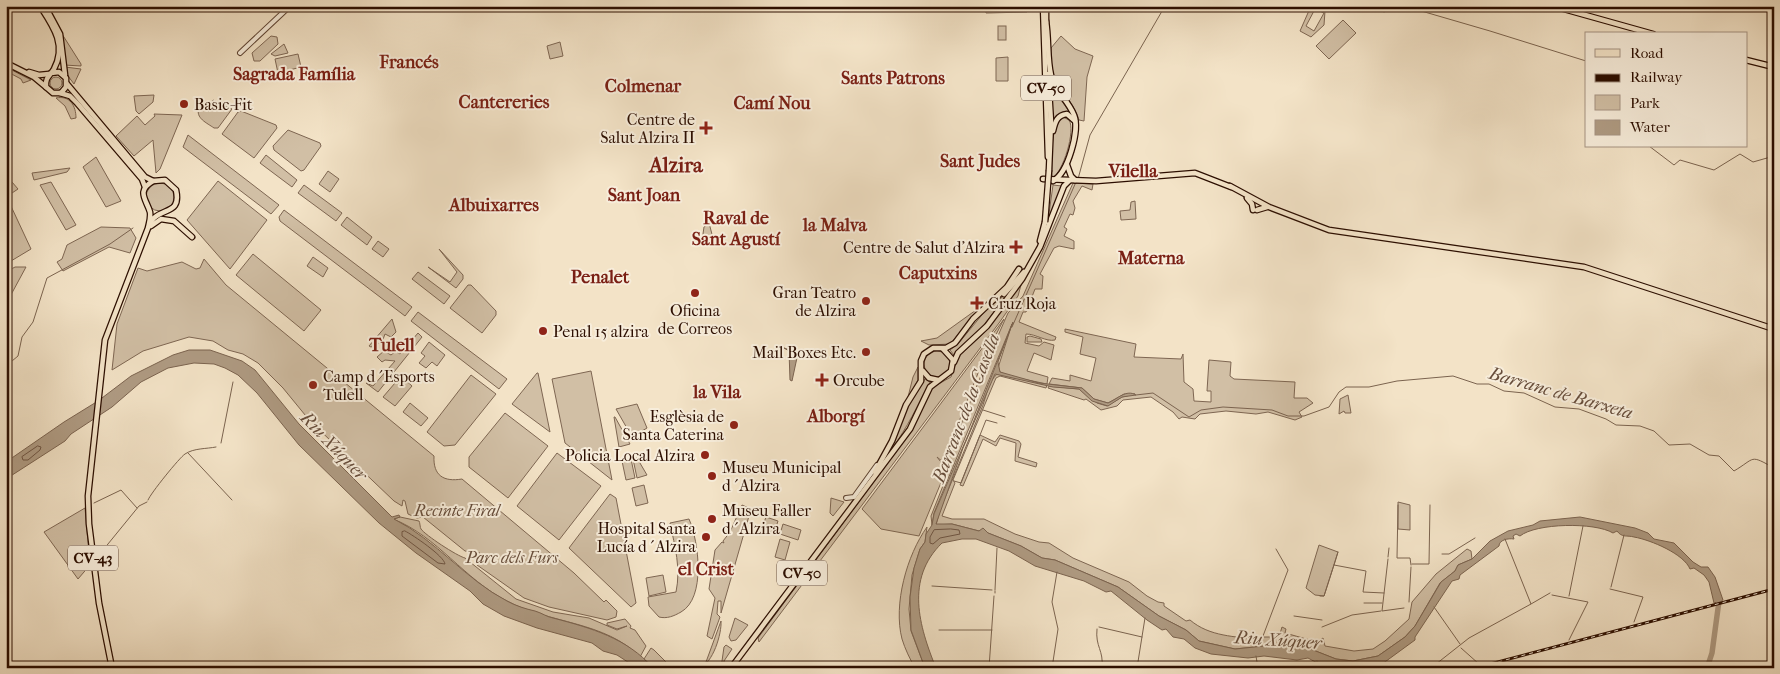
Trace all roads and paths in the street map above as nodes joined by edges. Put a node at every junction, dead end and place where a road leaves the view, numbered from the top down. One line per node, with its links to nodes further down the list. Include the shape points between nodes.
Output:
1 (40, 6): 12 (main road, via 59,42 58,60)
2 (290, 6): 8 (street)
3 (1044, 6): 6 (main road, CV-50); 20 (main road, CV-50)
4 (1553, 6): 7 (main road)
5 (46, 7): 13 (main road, via 60,34)
6 (1046, 21): 17 (main road, via 1052,78); 18 (main road, CV-50)
7 (1646, 32)
8 (240, 53)
9 (1748, 60): 11 (main road)
10 (6, 62): 12 (main road, via 34,74); 15 (main road)
11 (1774, 67)
12 (50, 74): 13 (main road, via 59,72); 15 (main road)
13 (65, 77): 14 (main road)
14 (67, 83): 16 (main road); 23 (main road, via 145,177)
15 (46, 87): 16 (main road, via 53,93)
16 (59, 93): 27 (main road, via 70,96 77,103 142,179)
17 (1076, 122): 18 (main road, via 1067,114 1058,118); 19 (main road)
18 (1051, 145): 20 (main road, CV-50)
19 (1068, 159): 22 (main road); 24 (main road, via 1063,174)
20 (1049, 170): 38 (main road, CV-50, bridge, via 1046,222)
21 (1212, 179): 22 (main road, via 1190,173); 26 (main road); 28 (main road)
22 (1073, 180): 25 (main road); 40 (main road, via 1064,186)
23 (153, 181): 27 (main road); 34 (main road, CV-43, via 170,182 177,195 173,207)
24 (1053, 181): 25 (main road); 25 (main road, via 1043,182)
25 (1061, 181)
26 (1230, 186): 29 (main road); 31 (main road)
27 (145, 189): 32 (main road, CV-43, via 143,198)
28 (1244, 196): 29 (main road); 33 (main road)
29 (1258, 201): 30 (main road); 31 (main road); 33 (main road)
30 (1269, 207): 33 (main road); 35 (main road)
31 (1276, 207): 35 (main road)
32 (148, 208): 34 (main road); 36 (main road, CV-43)
33 (1255, 210)
34 (161, 214): 36 (main road, CV-43)
35 (1296, 216): 43 (main road, via 1329,230 1584,267)
36 (148, 228): 39 (main road, CV-43)
37 (192, 237): 39 (main road, via 174,221 161,219 152,225)
38 (1037, 249): 40 (main road, CV-50); 42 (main road, CV-50, via 1014,285)
39 (137, 254): 52 (main road, CV-43, via 110,322 102,363 88,496 101,612)
40 (1033, 259): 45 (main road, CV-50, via 1004,305)
41 (1019, 269): 42 (main road, via 1007,287)
42 (984, 309): 44 (main road, CV-50, via 955,344)
43 (1774, 329)
44 (943, 349): 45 (main road, via 949,353); 46 (main road, CV-50, via 933,348 924,354 921,361)
45 (953, 363): 47 (main road, CV-50, via 949,375)
46 (923, 371): 47 (main road, via 929,378); 48 (main road, CV-50, via 921,381)
47 (938, 380): 49 (main road, CV-50, via 930,387 910,429)
48 (906, 405): 49 (main road, CV-50, via 892,441); 50 (street, via 879,462 854,497)
49 (871, 480): 51 (main road, CV-50)
50 (846, 498)
51 (732, 666)
52 (112, 668)

